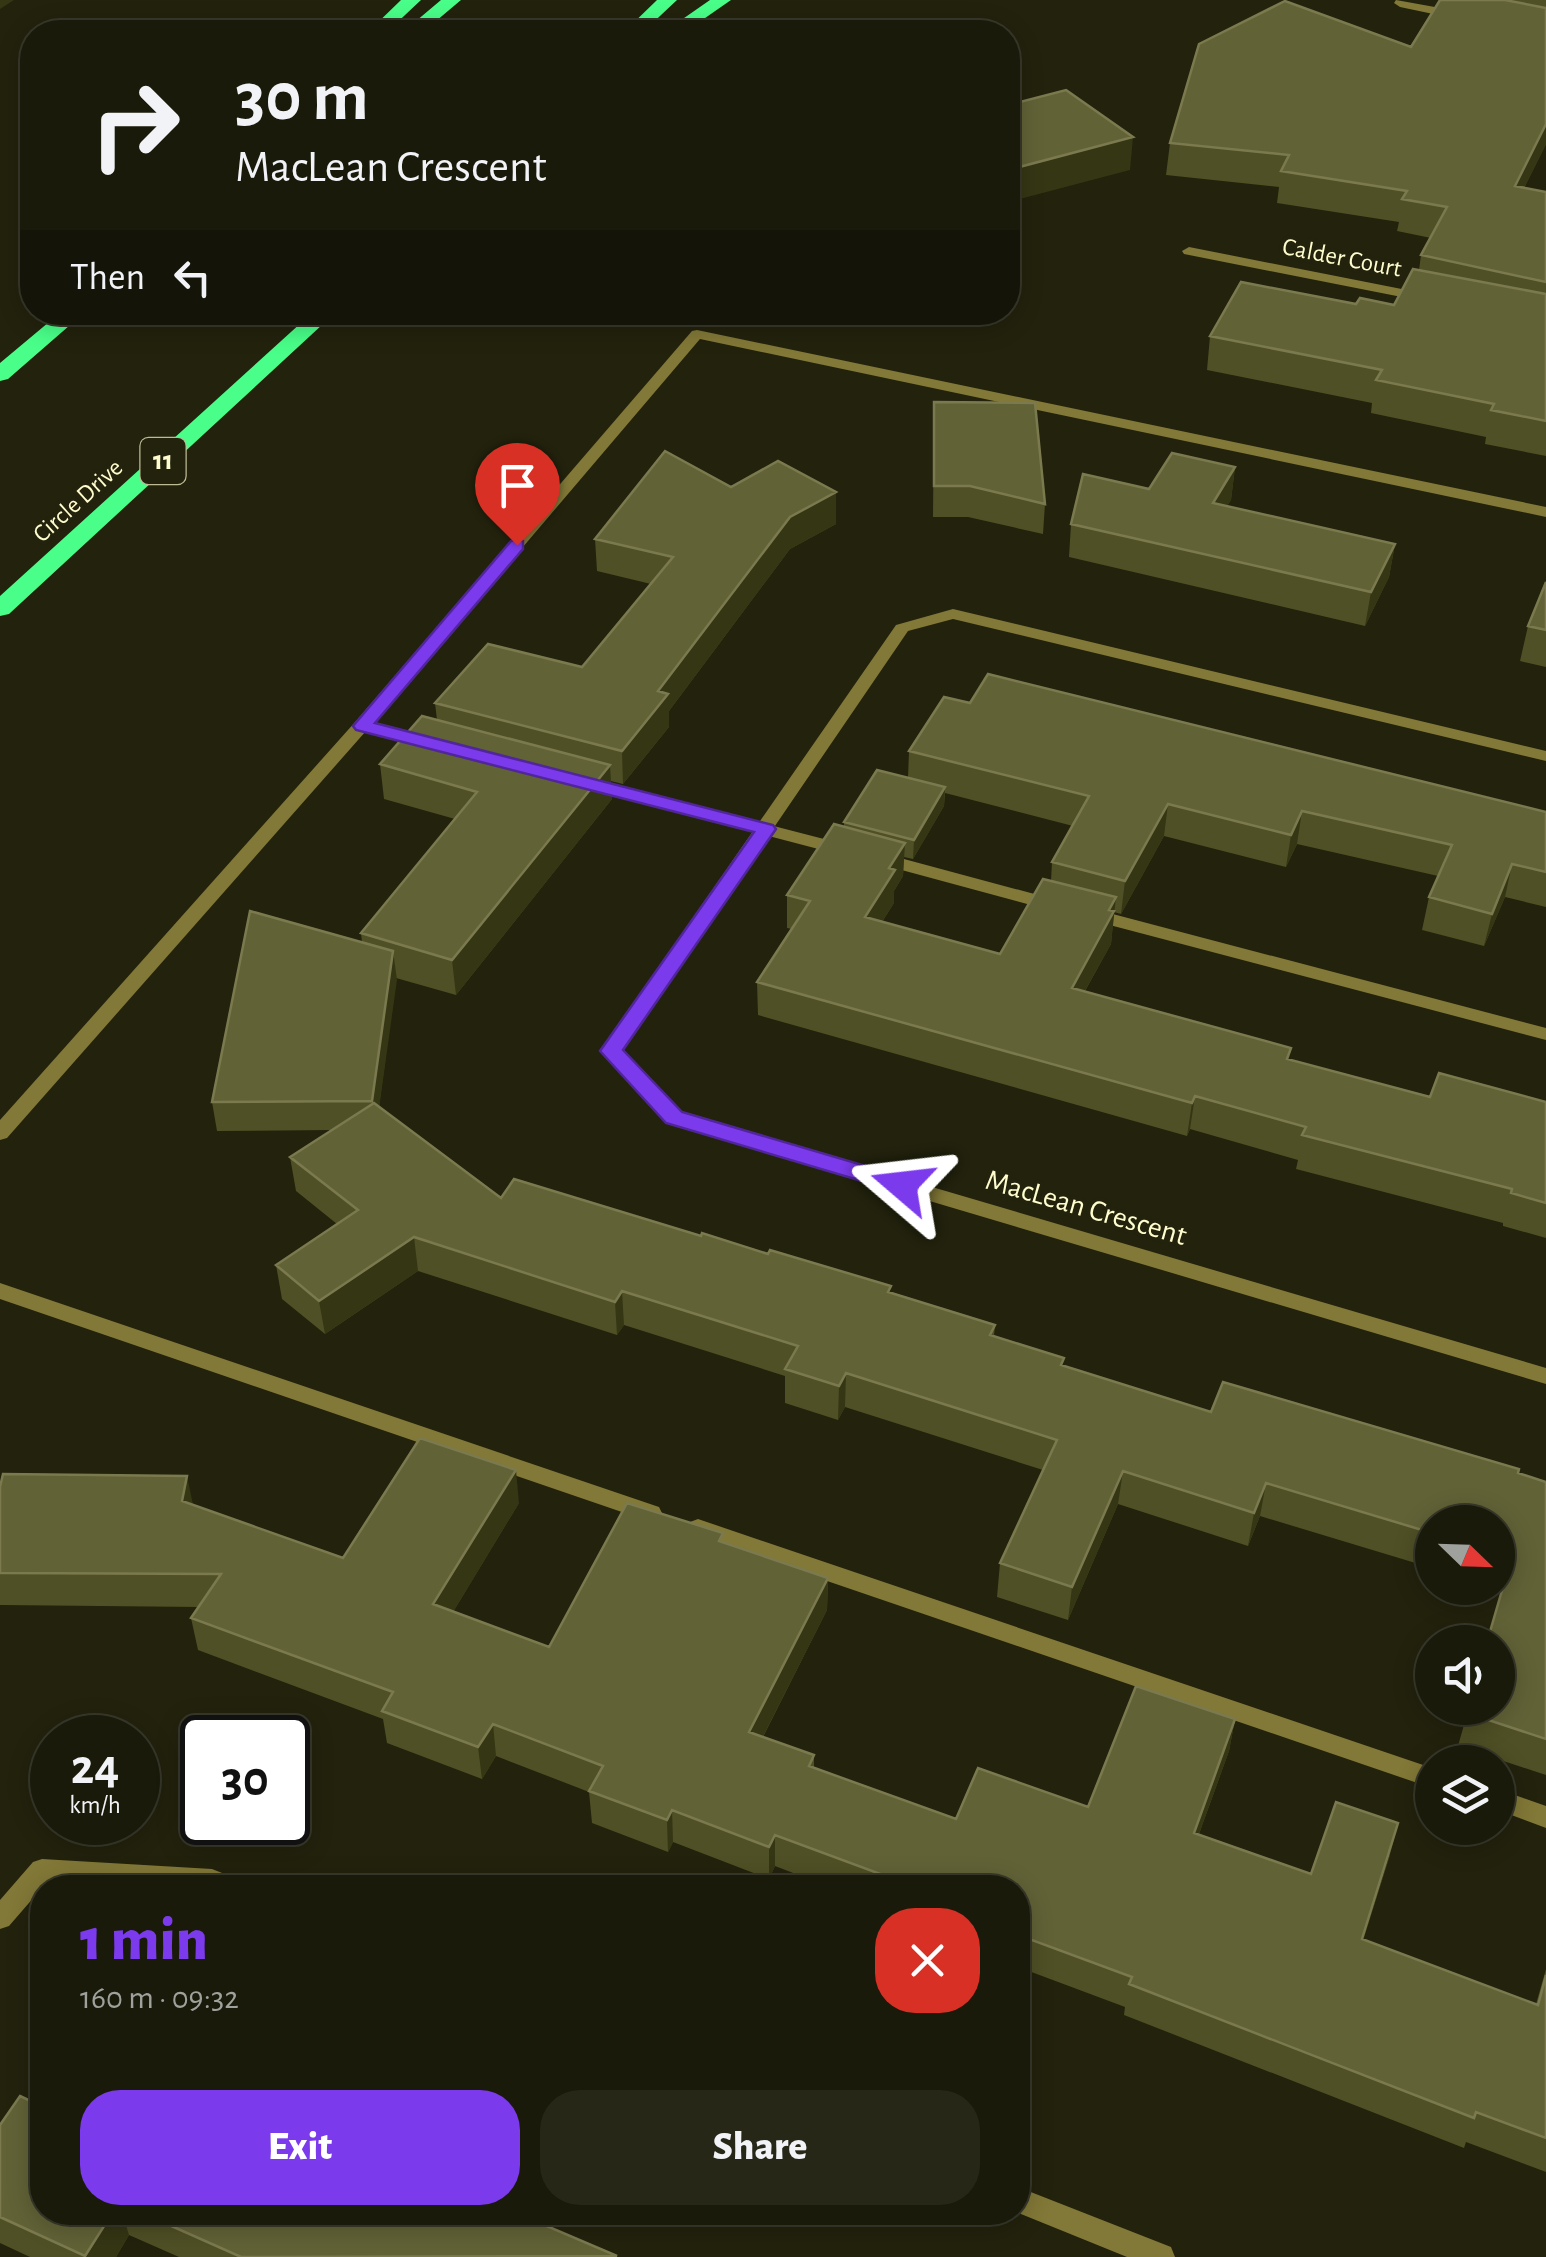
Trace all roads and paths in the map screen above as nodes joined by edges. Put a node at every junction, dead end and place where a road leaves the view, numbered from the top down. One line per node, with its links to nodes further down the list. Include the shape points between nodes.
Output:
1 (412, 0): 7 (highway)
2 (452, 0): 8 (highway)
3 (668, 0): 9 (highway)
4 (722, 0): 10 (highway)
5 (1400, 4): 6 (street)
6 (1473, 18)
7 (390, 20)
8 (427, 20)
9 (646, 20)
10 (691, 20)
11 (1189, 252): 12 (street, Calder Court)
12 (1452, 303)
13 (58, 325): 15 (highway)
14 (312, 325): 17 (highway, Circle Drive / 11)
15 (0, 374)
16 (1546, 512): 18 (street, via 697,334)
17 (0, 609)
18 (362, 726): 19 (street); 24 (street)
19 (439, 745)
20 (1546, 756): 22 (street, MacLean Crescent, via 953,614 902,628)
21 (573, 779): 22 (street)
22 (766, 829): 23 (street); 26 (street, MacLean Crescent, via 611,1051 674,1118)
23 (1546, 1034)
24 (0, 1133)
25 (0, 1291): 27 (street)
26 (1546, 1376)
27 (1415, 1772)
28 (1515, 1806): 29 (street)
29 (1546, 1817)
30 (38, 1875): 31 (street)
31 (127, 1875)
32 (30, 1884): 33 (street)
33 (0, 1918)
34 (1030, 2205): 35 (street)
35 (1161, 2257)

